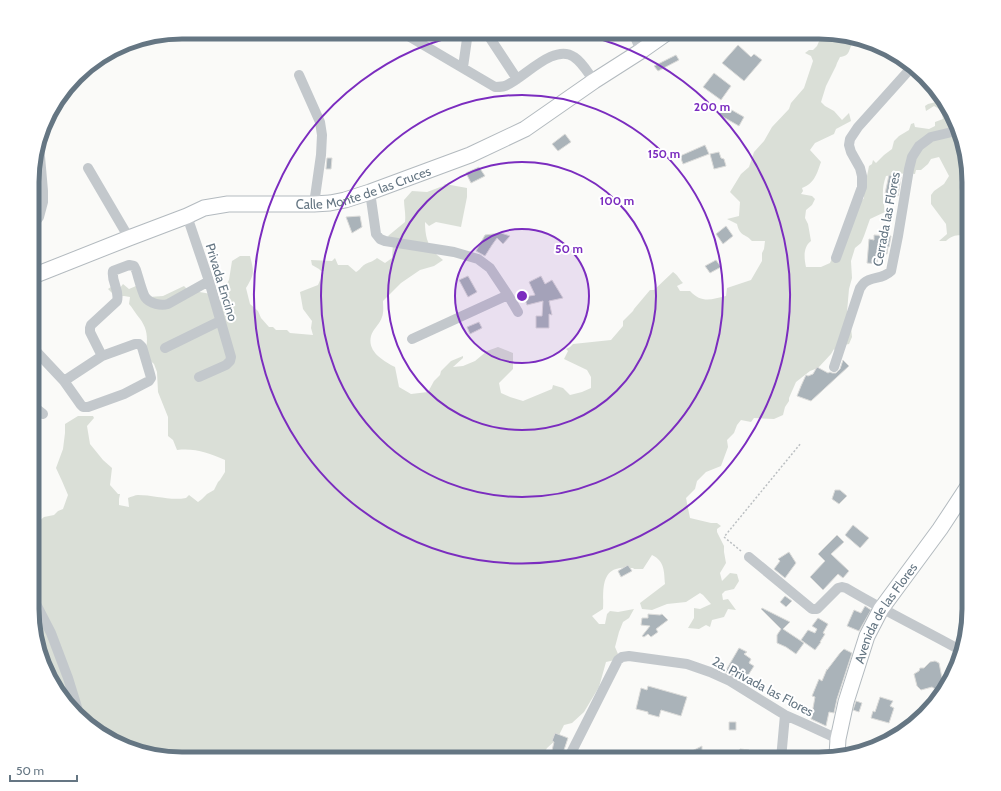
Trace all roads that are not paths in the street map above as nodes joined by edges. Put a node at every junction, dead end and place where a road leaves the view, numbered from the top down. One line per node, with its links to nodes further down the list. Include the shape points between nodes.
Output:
1 (415, 39): 7 (street)
2 (467, 39): 7 (street)
3 (491, 39): 10 (street)
4 (636, 39): 6 (street)
5 (658, 39): 6 (street, Calle Monte de las Cruces)
6 (641, 51): 11 (street, Calle Monte de las Cruces)
7 (463, 67): 10 (street, via 495,87 506,86)
8 (909, 70): 20 (street, via 850,139 851,152 860,168 862,186)
9 (299, 75): 16 (street, via 320,122 322,135)
10 (517, 79): 11 (street, via 550,57 567,54 579,61)
11 (594, 81): 14 (street, Calle Monte de las Cruces, via 525,129 470,155)
12 (953, 132): 30 (street, Cerrada las Flores, via 931,138 919,146 912,157 891,271 887,275 864,283 860,288)
13 (88, 168): 19 (street)
14 (370, 192): 16 (street, Calle Monte de las Cruces, via 345,200); 23 (street, via 376,234 380,239 454,252 478,259 490,268)
15 (39, 193): 18 (street, via 43,202)
16 (314, 204): 17 (street, Calle Monte de las Cruces, via 228,204 204,208)
17 (187, 216): 19 (street, Calle Monte de las Cruces); 22 (street, Privada Encino)
18 (39, 217)
19 (129, 238): 21 (street, Calle Monte de las Cruces)
20 (836, 258)
21 (39, 274)
22 (209, 281): 25 (street, Privada Encino); 29 (street, via 163,305 150,302 145,297 134,266 129,265 113,271 112,278 118,292 117,301 90,328)
23 (508, 295): 24 (street); 26 (street)
24 (518, 312)
25 (220, 320): 27 (street); 31 (street, Privada Encino, via 230,361)
26 (412, 339)
27 (165, 348)
28 (39, 354): 32 (street)
29 (102, 356): 32 (street); 32 (street, via 139,344 150,374 149,382 124,394 84,407)
30 (834, 367)
31 (199, 377)
32 (64, 381)
33 (39, 411): 34 (street)
34 (43, 414)
35 (962, 496): 37 (street, Avenida de las Flores)
36 (749, 557): 37 (street, via 812,610 817,609 842,587)
37 (882, 609): 39 (street); 42 (street, Avenida de las Flores, via 867,636 846,702)
38 (39, 610): 40 (street, via 51,633)
39 (956, 648)
40 (77, 706)
41 (785, 715): 42 (street, 2a. Privada las Flores); 44 (street, 2a. Privada las Flores, via 730,681 710,672 687,664 622,657 618,660); 45 (street)
42 (838, 739): 43 (street, Avenida de las Flores)
43 (837, 751)
44 (572, 752)
45 (782, 752)

